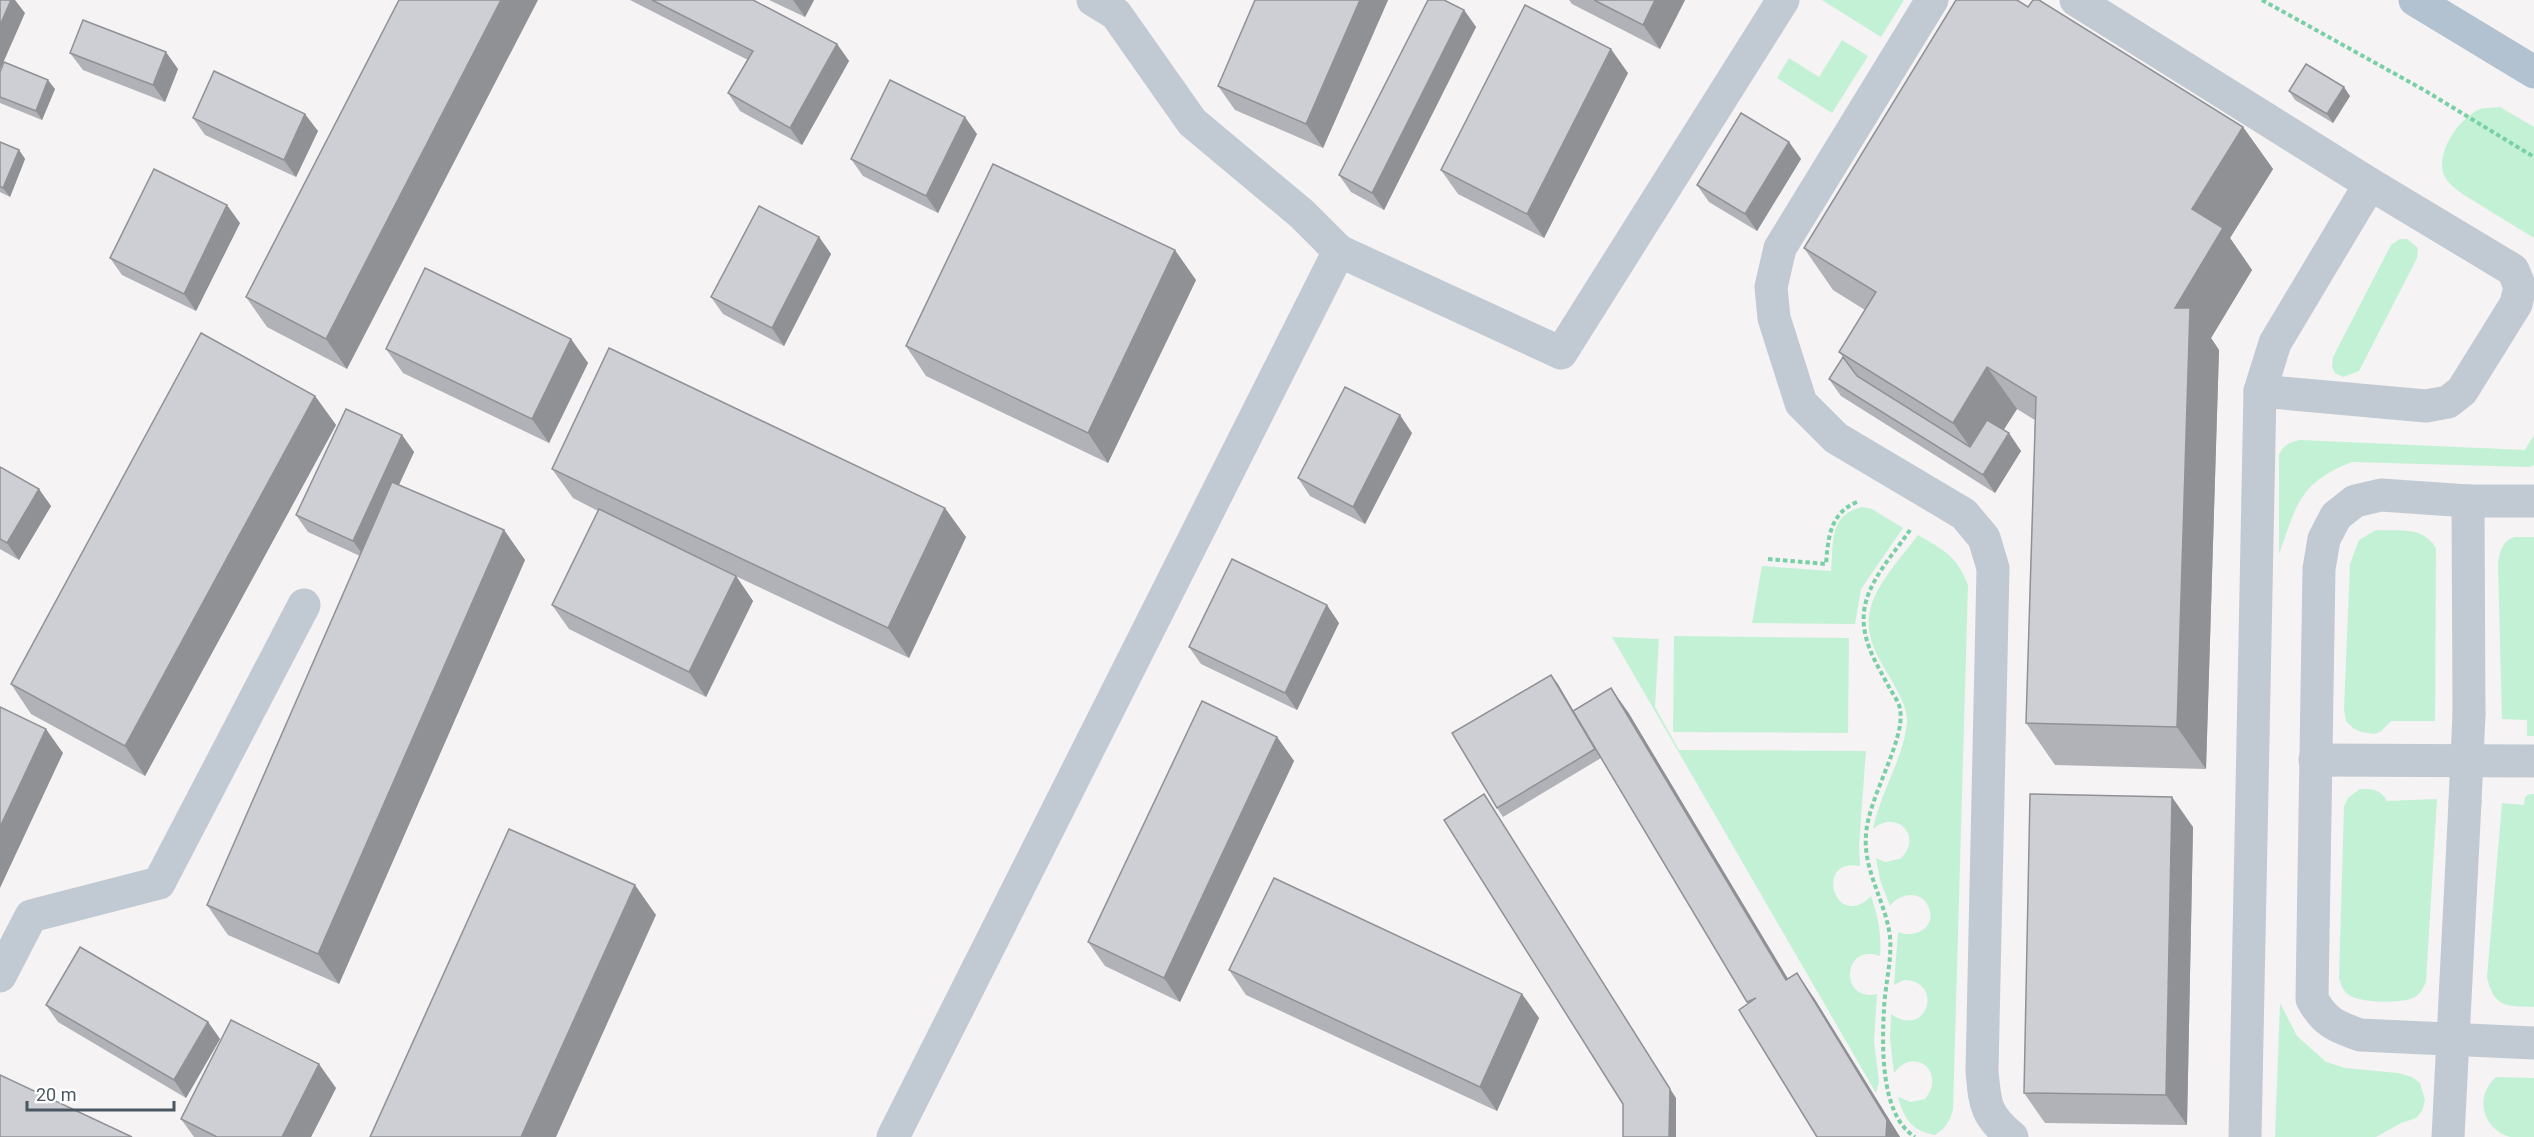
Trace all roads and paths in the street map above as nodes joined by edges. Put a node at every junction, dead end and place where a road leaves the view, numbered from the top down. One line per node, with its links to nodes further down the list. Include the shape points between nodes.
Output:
1 (1093, 0): 10 (lane, via 1116,14 1192,122 1302,214)
2 (1783, 0): 10 (lane, via 1562,353)
3 (1932, 0): 12 (lane, via 1780,248 1771,287 1774,318 1801,403 1836,438)
4 (2076, 0): 9 (lane)
5 (2262, 0): 8 (path, via 2424,90)
6 (2415, 0): 7 (main road)
7 (2534, 72)
8 (2534, 157)
9 (2370, 184): 11 (lane, via 2275,343); 11 (lane, via 2513,270 2520,287 2516,304 2462,391 2448,402 2426,406)
10 (1339, 251): 23 (lane)
11 (2260, 391): 26 (lane)
12 (1934, 496): 24 (path, via 1874,582 1864,612 1868,649 1900,708 1899,726 1870,807 1865,837 1890,939 1884,1009 1889,1095 1897,1118); 25 (lane, via 1964,514 1984,538 1994,568 1982,1071 1985,1101 1995,1123)
13 (2468, 501): 14 (lane); 18 (lane, via 2381,495 2355,501 2336,516 2324,539 2319,569); 21 (lane, bridge, via 2469,714)
14 (2534, 501)
15 (1865, 503): 16 (path, via 1858,501 1845,507 1835,518 1828,534 1826,564)
16 (1768, 559)
17 (304, 605): 20 (lane, via 159,883 31,916)
18 (2314, 760): 19 (lane); 21 (lane, via 2312,999 2320,1013 2338,1027 2360,1035)
19 (2534, 761)
20 (0, 976)
21 (2453, 1039): 22 (lane); 27 (lane)
22 (2534, 1042)
23 (893, 1137)
24 (1915, 1137)
25 (2012, 1137)
26 (2245, 1137)
27 (2448, 1137)

